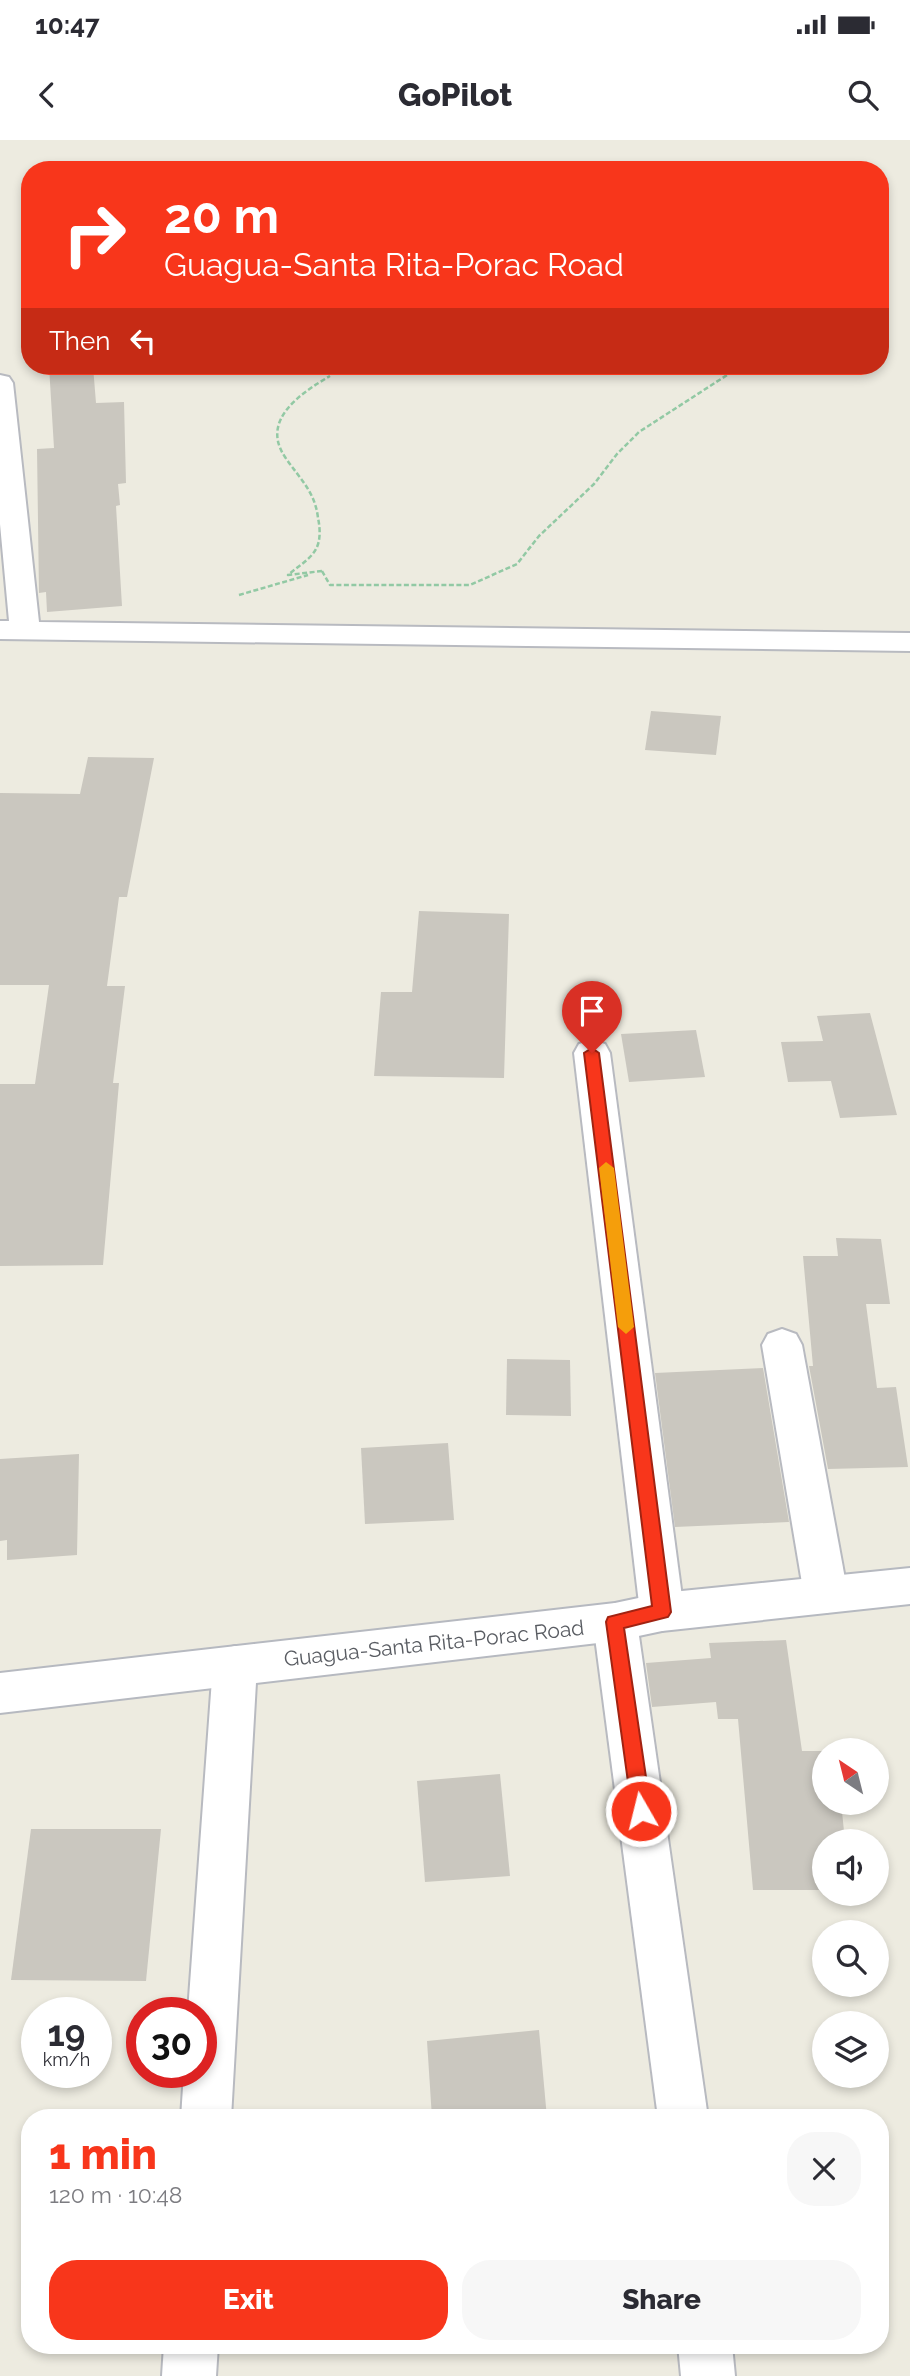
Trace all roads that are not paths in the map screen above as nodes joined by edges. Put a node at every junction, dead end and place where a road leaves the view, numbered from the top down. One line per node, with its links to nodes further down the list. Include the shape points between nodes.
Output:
1 (0, 383): 2 (street)
2 (12, 630): 3 (street)
3 (910, 642)
4 (592, 1053): 8 (street)
5 (782, 1345): 7 (street)
6 (910, 1586): 7 (street, Guagua-Santa Rita-Porac Road)
7 (826, 1595): 8 (street, Guagua-Santa Rita-Porac Road)
8 (662, 1612): 9 (street, Guagua-Santa Rita-Porac Road)
9 (615, 1622): 10 (street, Guagua-Santa Rita-Porac Road); 13 (street)
10 (235, 1665): 11 (street, Guagua-Santa Rita-Porac Road); 12 (street)
11 (0, 1693)
12 (207, 2109)
13 (681, 2109)
14 (190, 2354): 16 (street)
15 (706, 2354): 17 (street)
16 (189, 2376)
17 (708, 2376)

